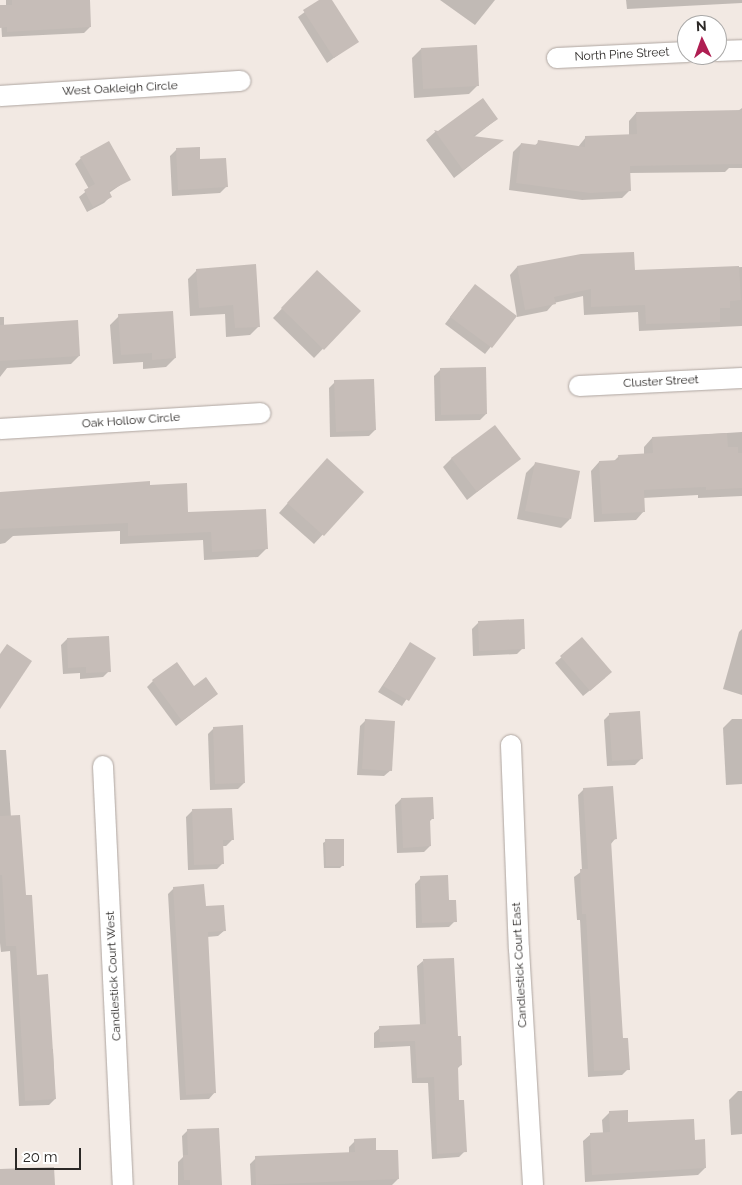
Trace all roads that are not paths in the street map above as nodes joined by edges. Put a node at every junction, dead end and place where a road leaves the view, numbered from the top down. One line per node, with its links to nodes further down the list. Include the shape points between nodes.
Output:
1 (742, 50): 2 (street)
2 (727, 51)
3 (677, 52): 4 (street, North Pine Street)
4 (557, 58)
5 (241, 81): 6 (street, West Oakleigh Circle)
6 (0, 96)
7 (742, 378): 8 (street, Cluster Street)
8 (579, 386)
9 (261, 413): 10 (street, Oak Hollow Circle)
10 (0, 429)
11 (511, 745): 14 (street, Candlestick Court East)
12 (103, 766): 13 (street, Candlestick Court West)
13 (123, 1185)
14 (533, 1185)

